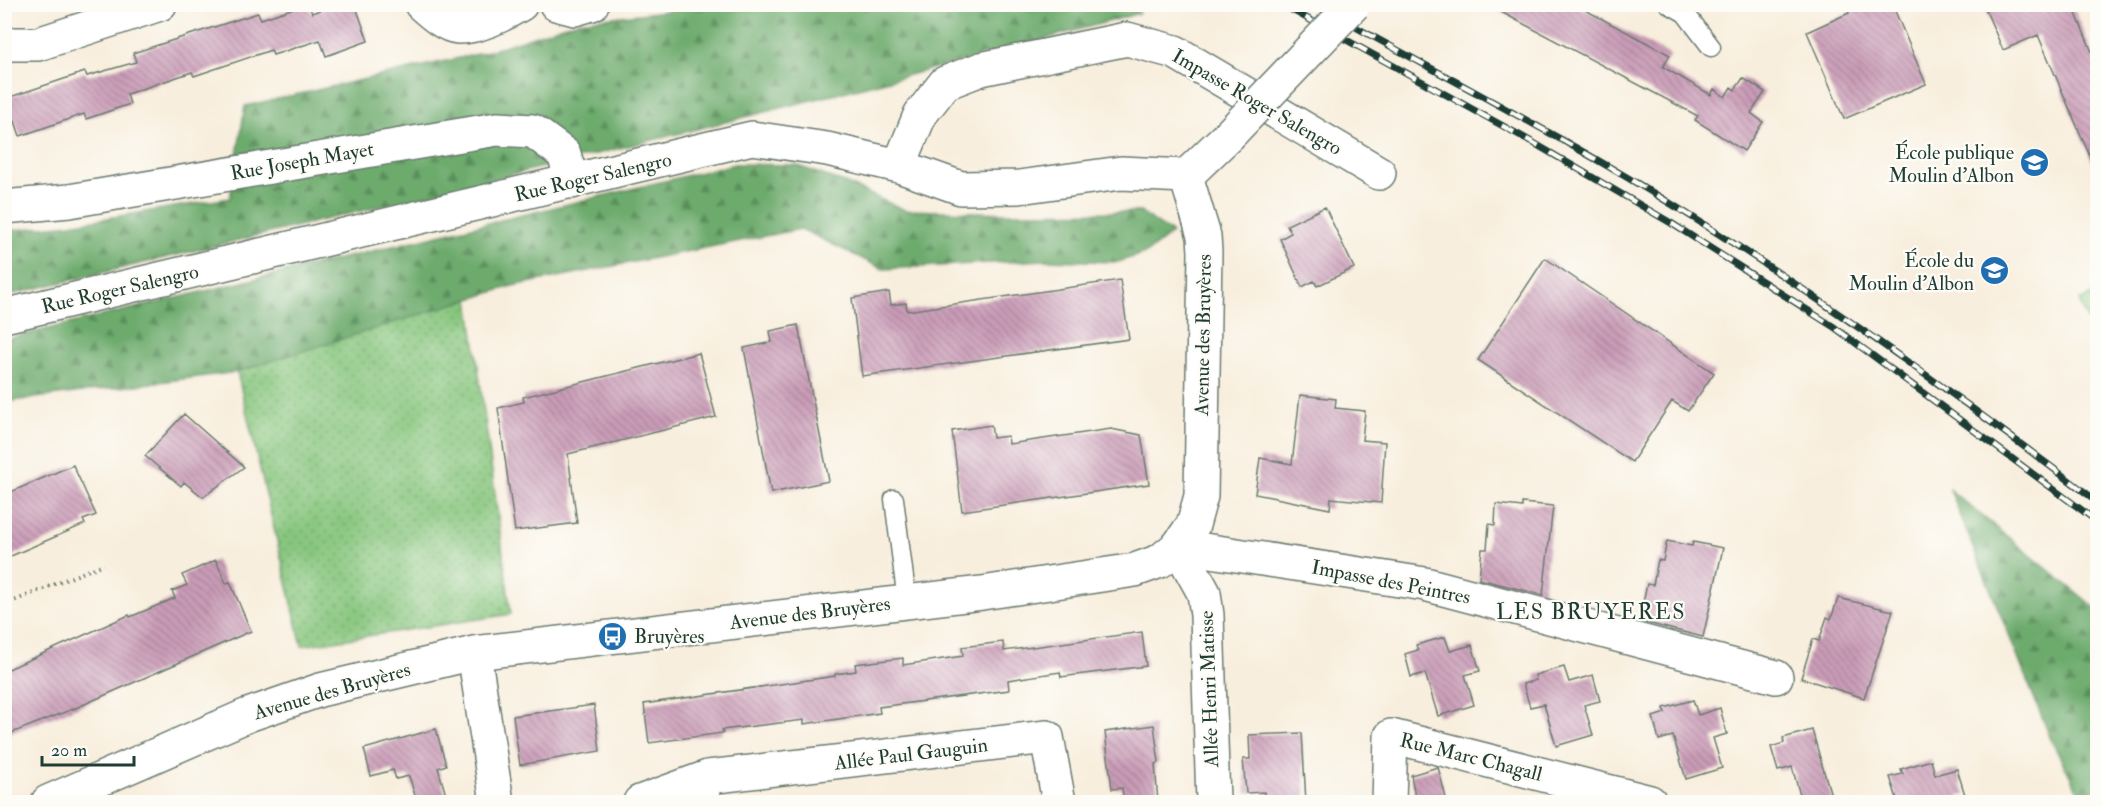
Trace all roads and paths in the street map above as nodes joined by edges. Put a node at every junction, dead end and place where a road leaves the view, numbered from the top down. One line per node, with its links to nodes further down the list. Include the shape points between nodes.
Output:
1 (421, 4): 2 (street, via 457,27 500,17)
2 (521, 4)
3 (556, 4): 4 (street, via 575,9)
4 (592, 4)
5 (1354, 4): 12 (street, bridge)
6 (1669, 4): 9 (lane, via 1685,13)
7 (145, 7): 8 (street, via 38,44)
8 (4, 44)
9 (1711, 47)
10 (899, 166): 11 (street, Impasse Roger Salengro, via 920,115 945,83 981,69 1128,39 1175,52); 12 (street, Rue Roger Salengro, via 962,188 1019,187 1120,173); 13 (street, Rue Roger Salengro, via 827,148 752,138)
11 (1379, 173)
12 (1186, 176): 17 (street, Avenue des Bruyères, via 1205,252 1201,496 1193,525)
13 (572, 182): 14 (street, Rue Joseph Mayet, via 564,154 533,131 497,129 69,201); 15 (street, Rue Roger Salengro)
14 (4, 207)
15 (4, 316)
16 (894, 499): 19 (lane)
17 (1178, 546): 19 (street, Avenue des Bruyères, via 1160,561 1135,570); 22 (street, Impasse des Peintres, via 1425,584); 28 (street, Allée Henri Matisse, via 1206,604)
18 (104, 564): 20 (path)
19 (907, 601): 21 (street, Avenue des Bruyères)
20 (4, 605)
21 (474, 653): 25 (street, Avenue des Bruyères, via 320,690 259,711); 26 (street)
22 (1776, 677)
23 (710, 790): 24 (street); 27 (street, Allée Paul Gauguin, via 1047,737)
24 (645, 801)
25 (48, 802)
26 (497, 802)
27 (1059, 802)
28 (1213, 802)
29 (1389, 802): 30 (street, Rue Marc Chagall, via 1391,736)
30 (1650, 802)

